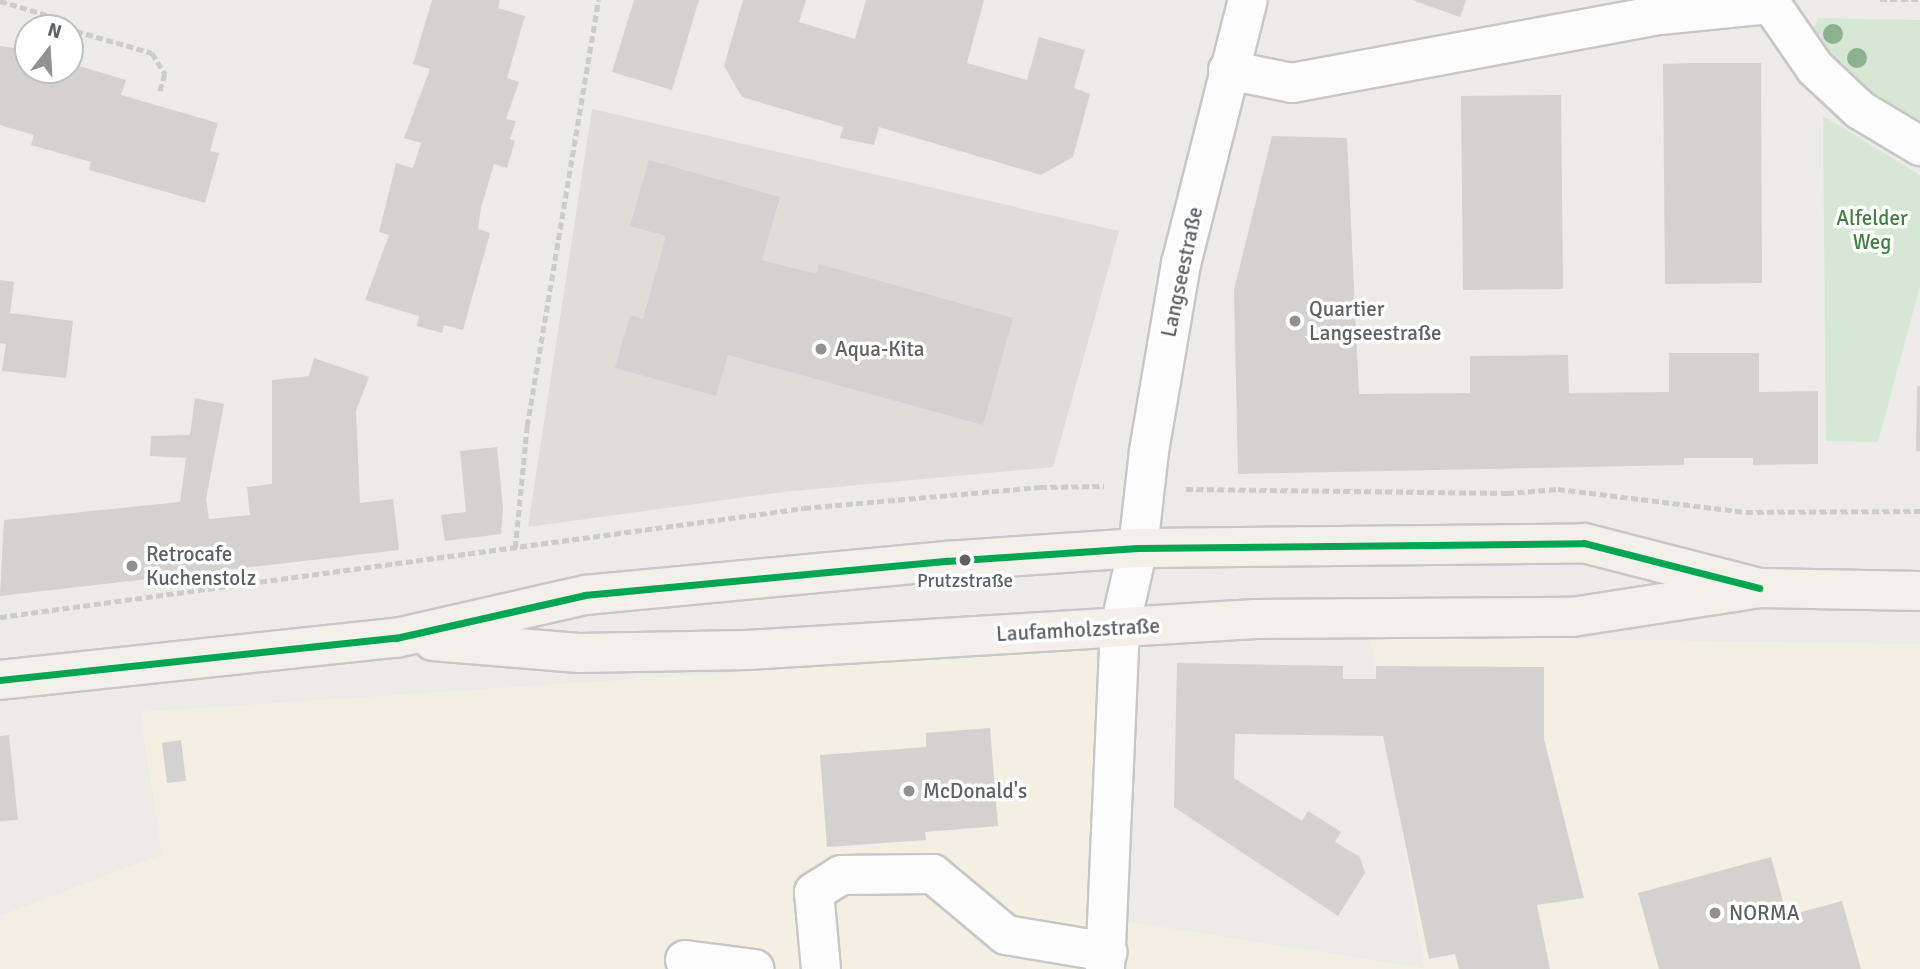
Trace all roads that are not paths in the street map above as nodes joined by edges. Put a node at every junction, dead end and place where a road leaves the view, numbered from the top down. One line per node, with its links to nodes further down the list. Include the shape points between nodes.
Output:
1 (1248, 0): 2 (street, Langseestraße)
2 (1228, 69): 3 (street, via 1292,83 1660,15 1770,4 1815,68 1860,110); 4 (street, Langseestraße, via 1172,310)
3 (1920, 146)
4 (1138, 548): 5 (main road, Laufamholzstraße, via 1584,543); 7 (street); 8 (main road, Laufamholzstraße, via 584,595)
5 (1759, 588): 6 (main road, Laufamholzstraße); 7 (main road, Laufamholzstraße, via 1572,617 1255,619)
6 (1920, 591)
7 (1121, 627): 8 (main road, Laufamholzstraße, via 747,650 579,653); 11 (street)
8 (396, 638): 9 (main road, Laufamholzstraße)
9 (0, 680)
10 (685, 960): 12 (street)
11 (1106, 961): 13 (street, via 1006,935 933,874 841,875 814,892)
12 (754, 969)
13 (821, 969)

